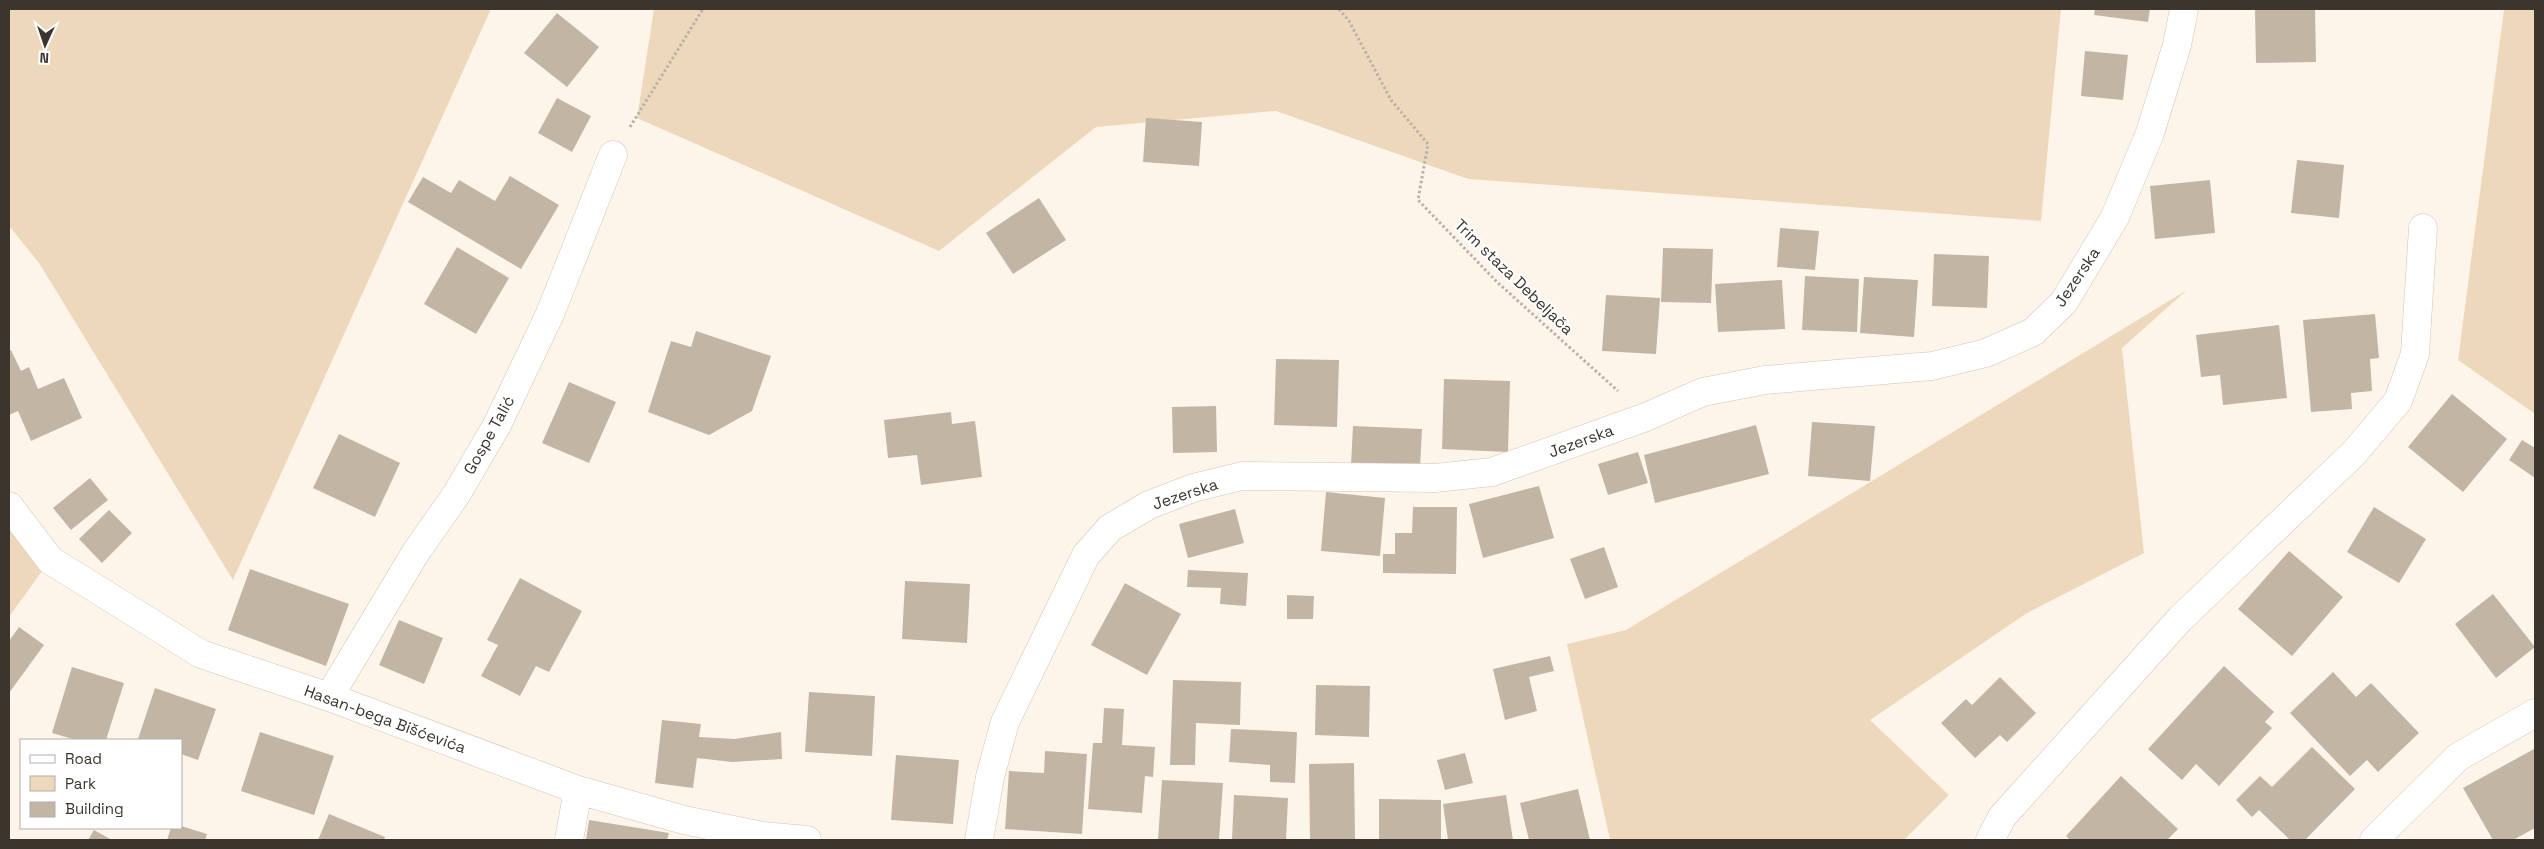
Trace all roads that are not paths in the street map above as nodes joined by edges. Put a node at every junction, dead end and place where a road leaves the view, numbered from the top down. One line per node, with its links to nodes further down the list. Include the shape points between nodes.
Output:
1 (2184, 9): 10 (street, Jezerska, via 2177,45 2150,133 2115,217 2064,302 2033,332 1986,353 1932,366 1764,380 1703,392 1646,417 1492,472 1436,478 1242,476 1194,488 1149,505 1110,528 1086,555 1005,722 990,777)
2 (612, 155): 5 (street, Gospe Talić, via 550,314 496,425 456,495 416,552)
3 (2423, 228): 11 (street, via 2416,354 2398,401 2354,453 2180,619 2002,818)
4 (9, 506): 5 (street, Hasan-bega Bišćevića, via 50,560 200,654)
5 (329, 697): 7 (street, Hasan-bega Bišćevića)
6 (2535, 713): 12 (street, via 2458,757)
7 (578, 790): 8 (street); 9 (street, Hasan-bega Bišćevića, via 684,820 762,836)
8 (570, 840)
9 (807, 840)
10 (979, 840)
11 (1990, 840)
12 (2374, 840)

